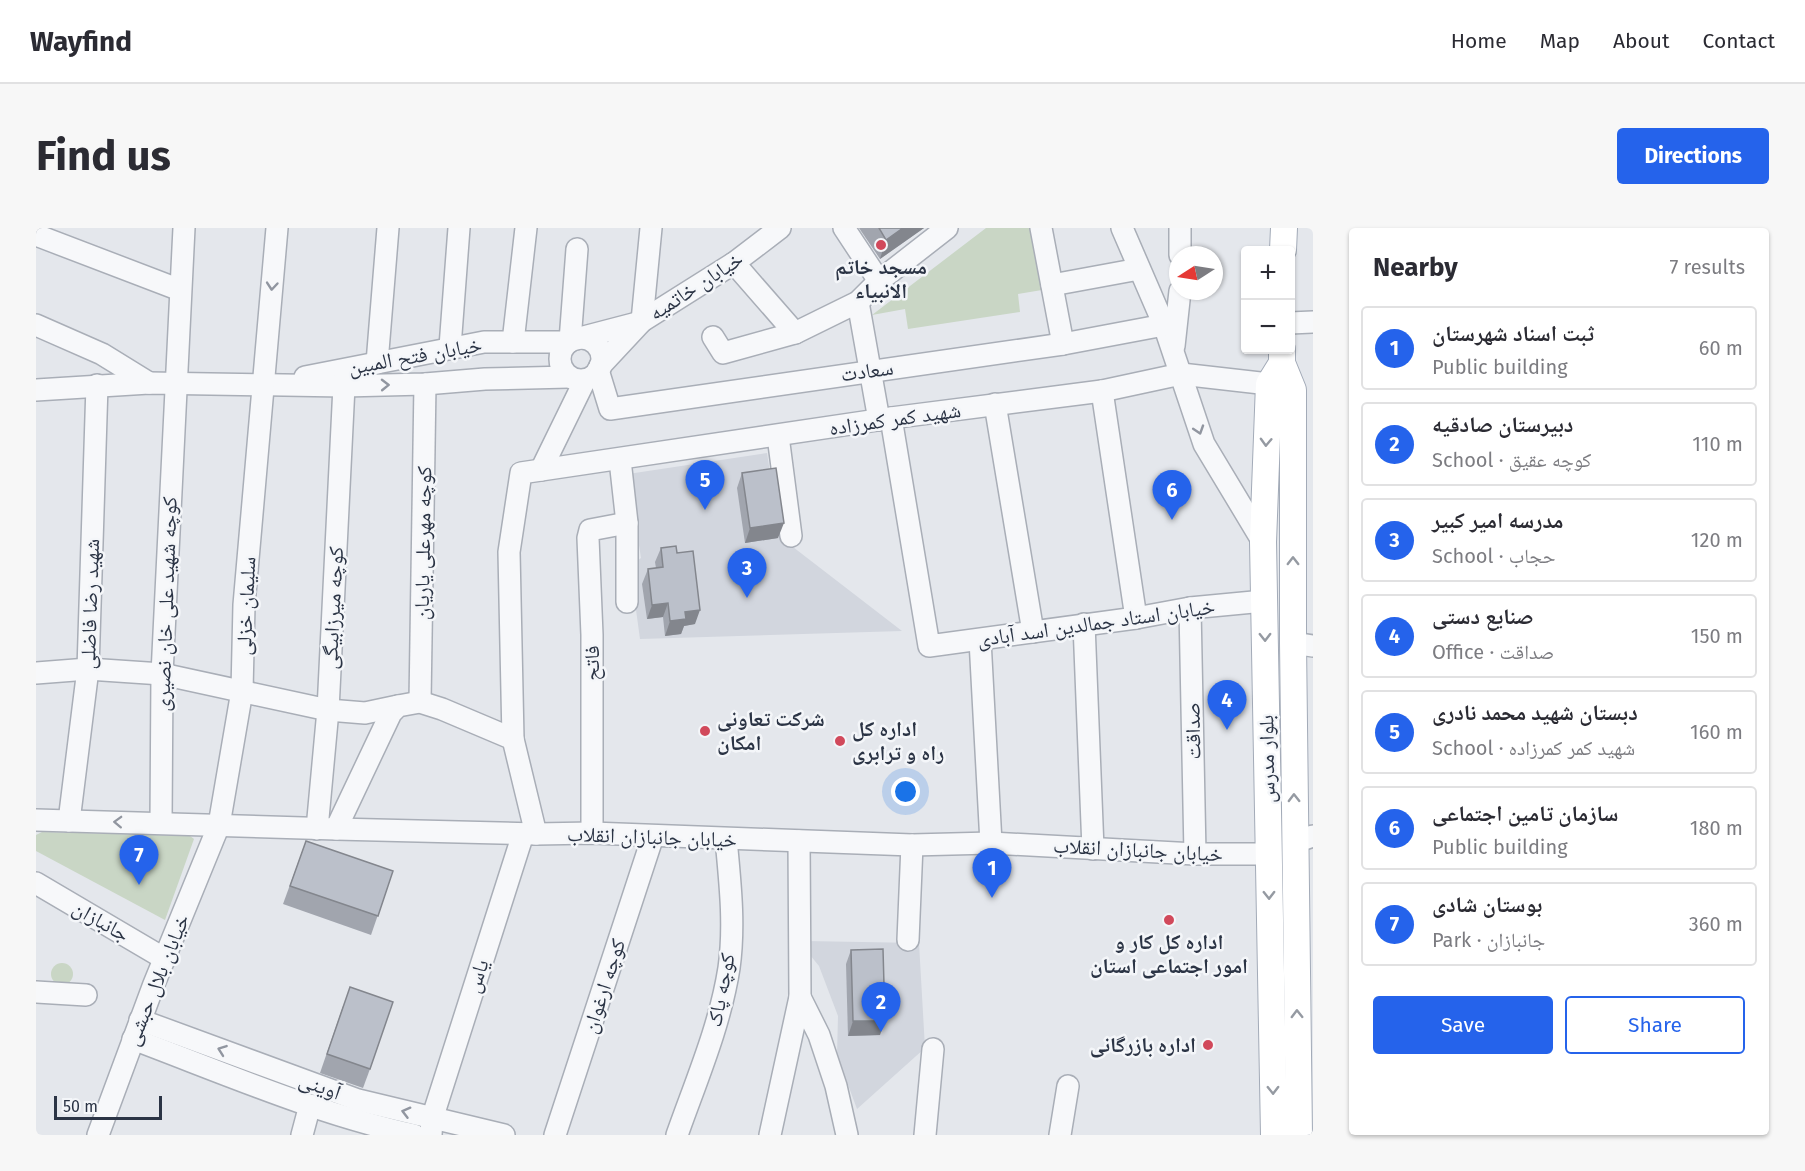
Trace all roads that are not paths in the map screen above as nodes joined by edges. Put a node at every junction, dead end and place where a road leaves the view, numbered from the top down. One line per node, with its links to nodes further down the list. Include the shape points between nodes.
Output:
1 (184, 228): 22 (street, کوچه شهید علی خان نصیری)
2 (277, 228): 44 (street, سلیمان خزلی, one-way to 44)
3 (388, 228): 37 (street)
4 (459, 228): 35 (street)
5 (526, 228): 33 (street)
6 (651, 228): 25 (street)
7 (780, 228): 18 (street, خیابان خاتمیه)
8 (844, 228): 20 (street)
9 (947, 228): 20 (street)
10 (1041, 228): 21 (street)
11 (1122, 228): 19 (street)
12 (1180, 228): 15 (street)
13 (1284, 228): 16 (main road)
14 (36, 235): 22 (street)
15 (1180, 246)
16 (1283, 246)
17 (577, 249): 32 (street)
18 (734, 263): 25 (street, خیابان خاتمیه); 30 (street)
19 (1139, 269): 21 (street); 28 (street)
20 (879, 281): 24 (street)
21 (1052, 285): 34 (street)
22 (180, 290): 43 (street, کوچه شهید علی خان نصیری)
23 (1179, 300): 36 (street)
24 (858, 302): 30 (street); 39 (street)
25 (642, 321): 32 (street, خیابان خاتمیه); 40 (street, خیابان خاتمیه)
26 (1313, 322): 27 (street)
27 (1295, 323)
28 (1164, 325): 34 (street, سعادت); 36 (street)
29 (36, 326): 42 (street, via 102,354)
30 (795, 333): 31 (street, via 723,353)
31 (712, 337)
32 (572, 341): 33 (street, خیابان فتح المبین); 40 (street, via 592,342 602,355); 40 (street, via 560,356 563,371)
33 (513, 342): 35 (street, خیابان فتح المبین)
34 (1063, 344): 39 (street, سعادت)
35 (450, 347): 37 (street, خیابان فتح المبین)
36 (1173, 352): 41 (street)
37 (377, 363): 44 (street, خیابان فتح المبین)
38 (1278, 366): 41 (street, شهید کمر کمرزاده); 50 (main road); 60 (main road, بلوار مدرس, one-way to 60)
39 (870, 370): 40 (street, سعادت, via 610,409); 52 (street)
40 (588, 373): 45 (street, خیابان فتح المبین); 56 (street)
41 (1181, 374): 49 (street, شهید کمر کمرزاده); 60 (street, one-way to 60, via 1204,444)
42 (149, 383): 43 (street, خیابان فتح المبین); 46 (street, خیابان فتح المبین)
43 (175, 384): 44 (street, خیابان فتح المبین); 71 (street, کوچه شهید علی خان نصیری)
44 (263, 384): 47 (street, خیابان فتح المبین); 72 (street, سلیمان خزلی, via 244,605)
45 (425, 384): 47 (street, خیابان فتح المبین, one-way to 45); 73 (street, کوچه مهرعلی یاریان)
46 (97, 385): 48 (street, خیابان فتح المبین); 69 (street, شهید رضا فاضلی)
47 (344, 386): 75 (street, کوچه میرزابیگی)
48 (36, 390)
49 (1102, 391): 51 (street, شهید کمر کمرزاده); 64 (street)
50 (1303, 394): 57 (main road, بلوار مدرس)
51 (995, 405): 52 (street, شهید کمر کمرزاده); 66 (street)
52 (885, 419): 53 (street, شهید کمر کمرزاده); 67 (street, خیابان استاد جمالدین اسد آبادی, via 929,646)
53 (778, 436): 54 (street, شهید کمر کمرزاده); 59 (street)
54 (620, 460): 56 (street, شهید کمر کمرزاده); 58 (street)
55 (1313, 471): 57 (main road)
56 (531, 472): 78 (street, via 509,552)
57 (1293, 498): 68 (main road, بلوار مدرس, one-way to 57)
58 (627, 523): 62 (street); 85 (street, فاتح, via 590,530 588,538)
59 (791, 536)
60 (1263, 542): 61 (main road, بلوار مدرس)
61 (1264, 601): 63 (street, خیابان استاد جمالدین اسد آبادی); 76 (main road, بلوار مدرس, one-way to 76)
62 (627, 602)
63 (1190, 608): 64 (street, خیابان استاد جمالدین اسد آبادی); 93 (street, صداقت)
64 (1136, 618): 65 (street, خیابان استاد جمالدین اسد آبادی)
65 (1084, 624): 66 (street, خیابان استاد جمالدین اسد آبادی); 92 (street)
66 (1033, 632): 67 (street, خیابان استاد جمالدین اسد آبادی)
67 (980, 640): 90 (street)
68 (1307, 646): 77 (main road, بلوار مدرس)
69 (88, 669): 70 (street); 71 (street); 80 (street, شهید رضا فاضلی)
70 (36, 673)
71 (162, 674): 72 (street); 81 (street, کوچه شهید علی خان نصیری)
72 (242, 691): 75 (street); 82 (street, سلیمان خزلی)
73 (420, 702): 74 (street); 78 (street)
74 (398, 706): 75 (street, via 365,713); 83 (street)
75 (328, 710): 83 (street, کوچه میرزابیگی)
76 (1266, 716): 77 (main road); 94 (main road, بلوار مدرس)
77 (1293, 716): 88 (main road, بلوار مدرس, one-way to 77)
78 (513, 739): 84 (street)
79 (36, 820): 80 (street, خیابان جانبازان انقلاب)
80 (69, 821): 81 (street, خیابان جانبازان انقلاب, one-way to 80)
81 (161, 824): 82 (street, خیابان جانبازان انقلاب)
82 (219, 825): 83 (street, خیابان جانبازان انقلاب); 97 (street, خیابان بلال حبشی)
83 (326, 829): 84 (street, خیابان جانبازان انقلاب)
84 (530, 834): 85 (street, خیابان جانبازان انقلاب); 105 (street, یاس)
85 (592, 834): 86 (street, خیابان جانبازان انقلاب)
86 (652, 836): 87 (street, خیابان جانبازان انقلاب); 111 (street, کوچه ارغوان)
87 (726, 839): 89 (street, خیابان جانبازان انقلاب); 112 (street, کوچه پاک, via 732,901 729,968 714,1032)
88 (1304, 839): 118 (main road, بلوار مدرس, one-way to 88)
89 (800, 841): 91 (street, خیابان جانبازان انقلاب); 100 (street)
90 (991, 843): 91 (street, خیابان جانبازان انقلاب); 92 (street, خیابان جانبازان انقلاب)
91 (912, 845): 96 (street)
92 (1093, 849): 93 (street, خیابان جانبازان انقلاب)
93 (1195, 854): 94 (street, خیابان جانبازان انقلاب)
94 (1268, 854): 117 (main road, بلوار مدرس, one-way to 117)
95 (36, 883): 97 (street, جانبازان)
96 (908, 940)
97 (165, 959): 101 (street, خیابان بلال حبشی)
98 (36, 992): 99 (street)
99 (86, 995)
100 (800, 997): 113 (street); 114 (street, via 819,1035)
101 (137, 1030): 104 (street, آوینی); 105 (street, آوینی, one-way to 101); 107 (street, خیابان بلال حبشی)
102 (933, 1049): 115 (street)
103 (1068, 1086): 116 (street)
104 (310, 1105): 106 (street, آوینی); 108 (street)
105 (432, 1127): 110 (street, آوینی)
106 (376, 1130): 109 (street, آوینی)
107 (98, 1135)
108 (302, 1135)
109 (414, 1135)
110 (504, 1135)
111 (555, 1135)
112 (677, 1135)
113 (770, 1135)
114 (847, 1135)
115 (925, 1135)
116 (1060, 1135)
117 (1274, 1135)
118 (1299, 1135)

